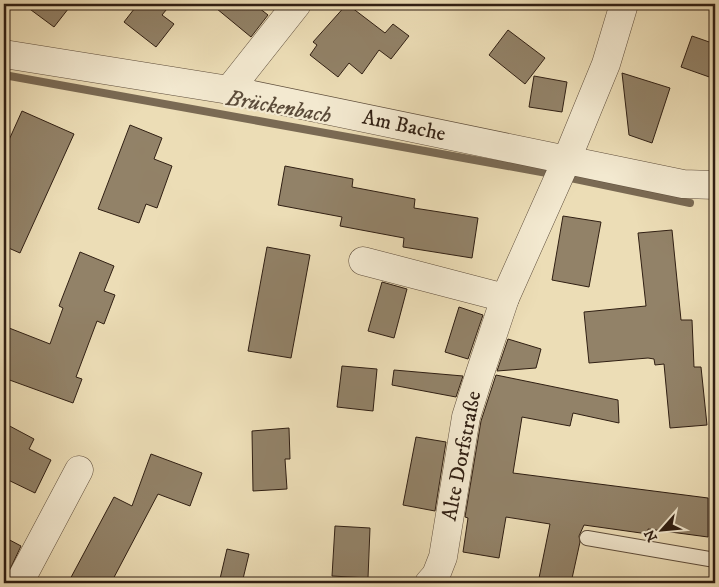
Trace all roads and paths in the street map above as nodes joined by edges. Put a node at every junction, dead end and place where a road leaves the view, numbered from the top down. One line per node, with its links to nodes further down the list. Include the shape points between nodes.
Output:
1 (297, 4): 4 (street)
2 (624, 4): 5 (street, via 606,64)
3 (4, 54): 4 (street, Am Bache)
4 (230, 90): 5 (street, Am Bache)
5 (566, 159): 6 (street, Am Bache, via 683,184); 8 (street, Alte Dorfstraße)
6 (715, 185)
7 (363, 261): 8 (street)
8 (504, 298): 13 (street, Alte Dorfstraße, via 466,417 443,557 436,575)
9 (79, 470): 12 (street)
10 (587, 538): 11 (lane)
11 (715, 560)
12 (19, 583)
13 (428, 583)

